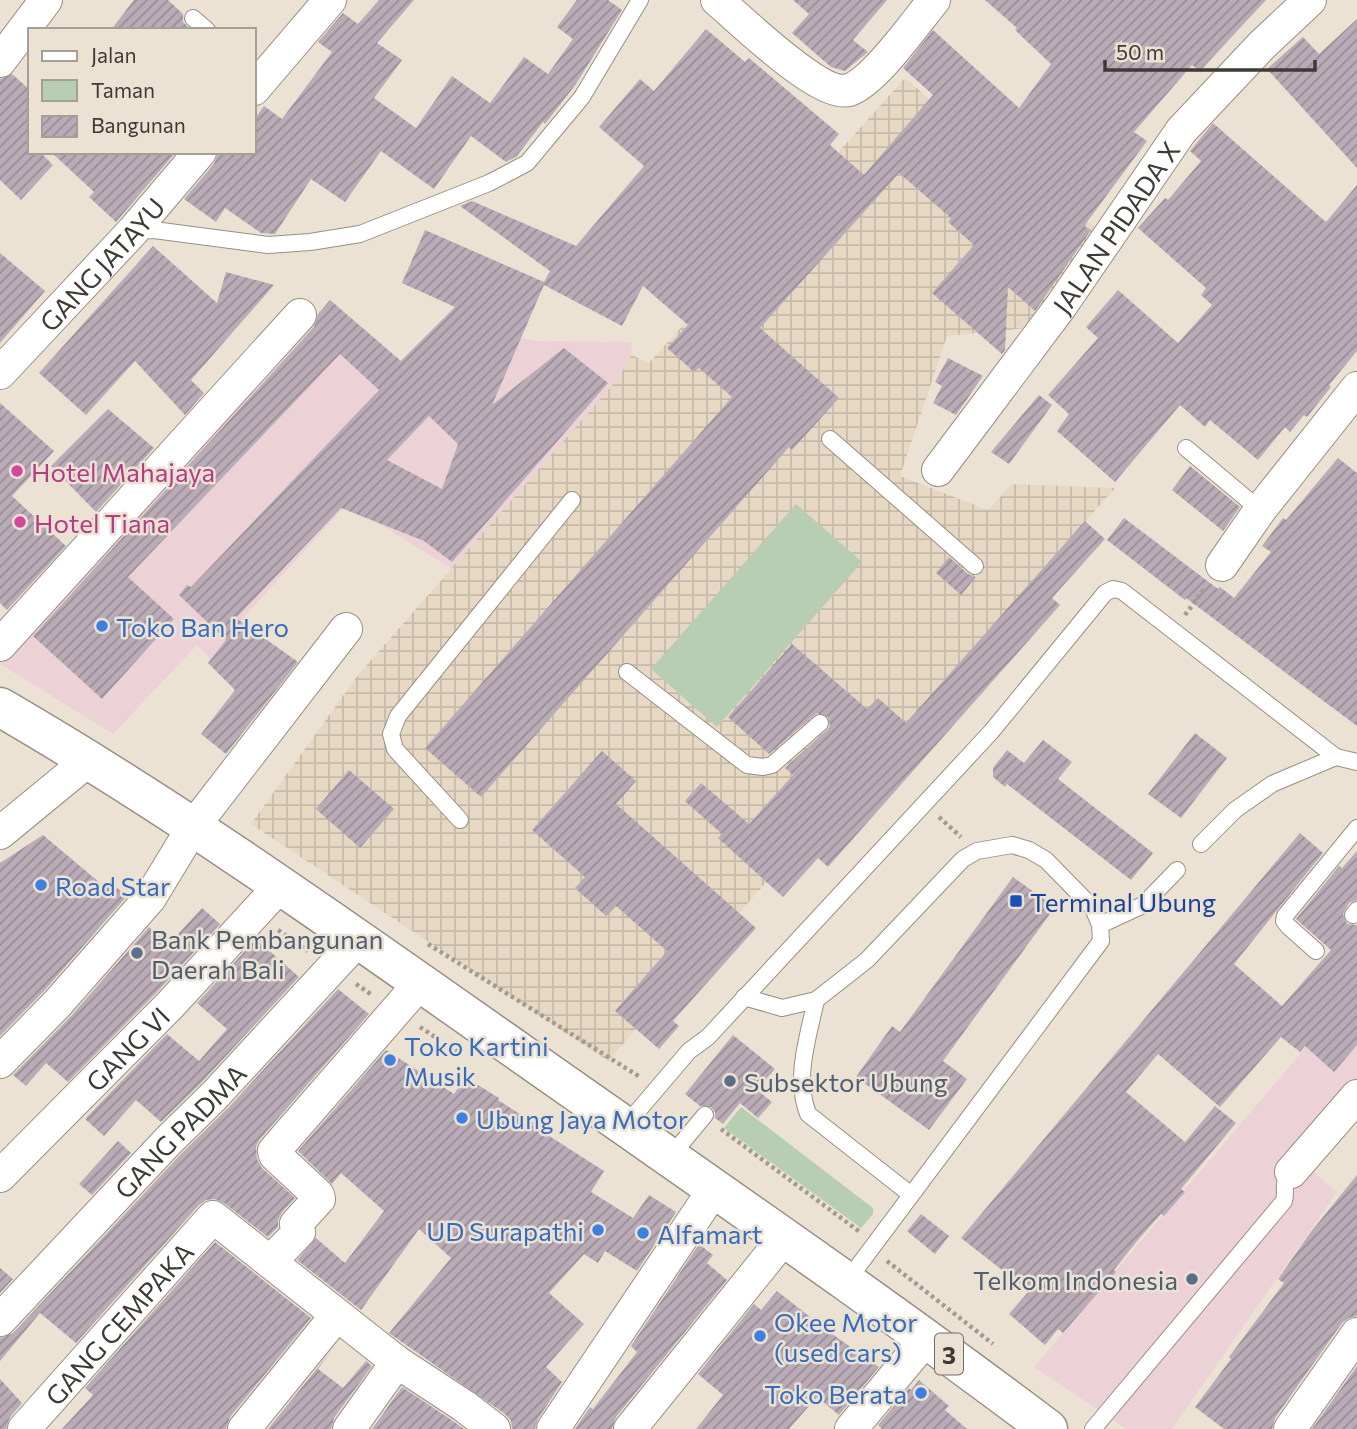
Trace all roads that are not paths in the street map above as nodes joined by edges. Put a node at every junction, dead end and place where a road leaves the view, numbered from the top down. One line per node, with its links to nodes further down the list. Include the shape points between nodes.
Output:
1 (46, 0): 9 (street)
2 (330, 0): 10 (street)
3 (640, 0): 12 (lane, via 582,97 527,163 489,183 360,234 310,242 268,245)
4 (717, 0): 5 (street, via 805,75 829,88 847,91 864,81)
5 (934, 0)
6 (1310, 0): 18 (street, JALAN PIDADA X, via 1181,131 1061,306)
7 (193, 18): 8 (lane)
8 (205, 28)
9 (0, 61)
10 (257, 80)
11 (198, 154): 12 (street, GANG JATAYU)
12 (132, 231): 14 (street, GANG JATAYU)
13 (300, 315): 24 (street)
14 (0, 373)
15 (1357, 388): 20 (street)
16 (830, 439): 22 (lane)
17 (1186, 448): 20 (lane)
18 (938, 470)
19 (572, 500): 31 (lane, via 398,716 391,734 395,749)
20 (1260, 510): 21 (street)
21 (1222, 565)
22 (975, 566)
23 (346, 629): 32 (street)
24 (0, 645)
25 (627, 672): 27 (lane, via 747,765 772,765)
26 (0, 708): 29 (highway, 3)
27 (820, 723)
28 (1336, 757): 30 (lane); 35 (lane, via 1272,784 1235,810); 42 (lane, via 1113,589 925,804)
29 (90, 759): 32 (highway, 3); 34 (street)
30 (1357, 762)
31 (460, 820)
32 (193, 827): 37 (highway, 3); 44 (street, via 150,898)
33 (1357, 828): 40 (lane, via 1284,916 1288,926)
34 (0, 833)
35 (1201, 844)
36 (1177, 870): 38 (lane, via 1143,905)
37 (268, 899): 39 (highway, 3); 50 (street, GANG VI)
38 (1100, 925): 43 (lane, via 1093,908 1038,855 1012,845 977,851 963,859 867,960); 52 (lane, via 1101,941)
39 (358, 940): 41 (highway, 3); 57 (street, GANG PADMA)
40 (1317, 950)
41 (420, 983): 47 (highway, 3); 54 (street, via 274,1151 319,1199 296,1224 299,1232)
42 (744, 997): 43 (lane, via 782,1007); 47 (lane, via 689,1051)
43 (816, 1000): 52 (lane, via 801,1075 808,1114)
44 (0, 1062)
45 (1357, 1097): 49 (street)
46 (705, 1116): 48 (lane)
47 (625, 1125): 48 (highway, 3)
48 (670, 1157): 51 (highway, 3)
49 (1291, 1172): 69 (lane, via 1284,1184 1283,1201)
50 (0, 1176)
51 (715, 1188): 53 (highway, 3); 65 (street)
52 (910, 1194): 55 (lane)
53 (785, 1237): 55 (highway, 3); 66 (street)
54 (270, 1262): 56 (street); 61 (street, GANG CEMPAKA, via 213,1217)
55 (847, 1281): 59 (highway, 3)
56 (337, 1316): 60 (street); 62 (street)
57 (0, 1320)
58 (1357, 1334): 70 (street)
59 (928, 1338): 67 (street); 68 (highway, 3)
60 (397, 1362): 63 (street); 64 (street)
61 (24, 1429)
62 (244, 1429)
63 (349, 1429)
64 (494, 1429)
65 (554, 1429)
66 (630, 1429)
67 (851, 1429)
68 (1048, 1429)
69 (1093, 1429)
70 (1290, 1429)

